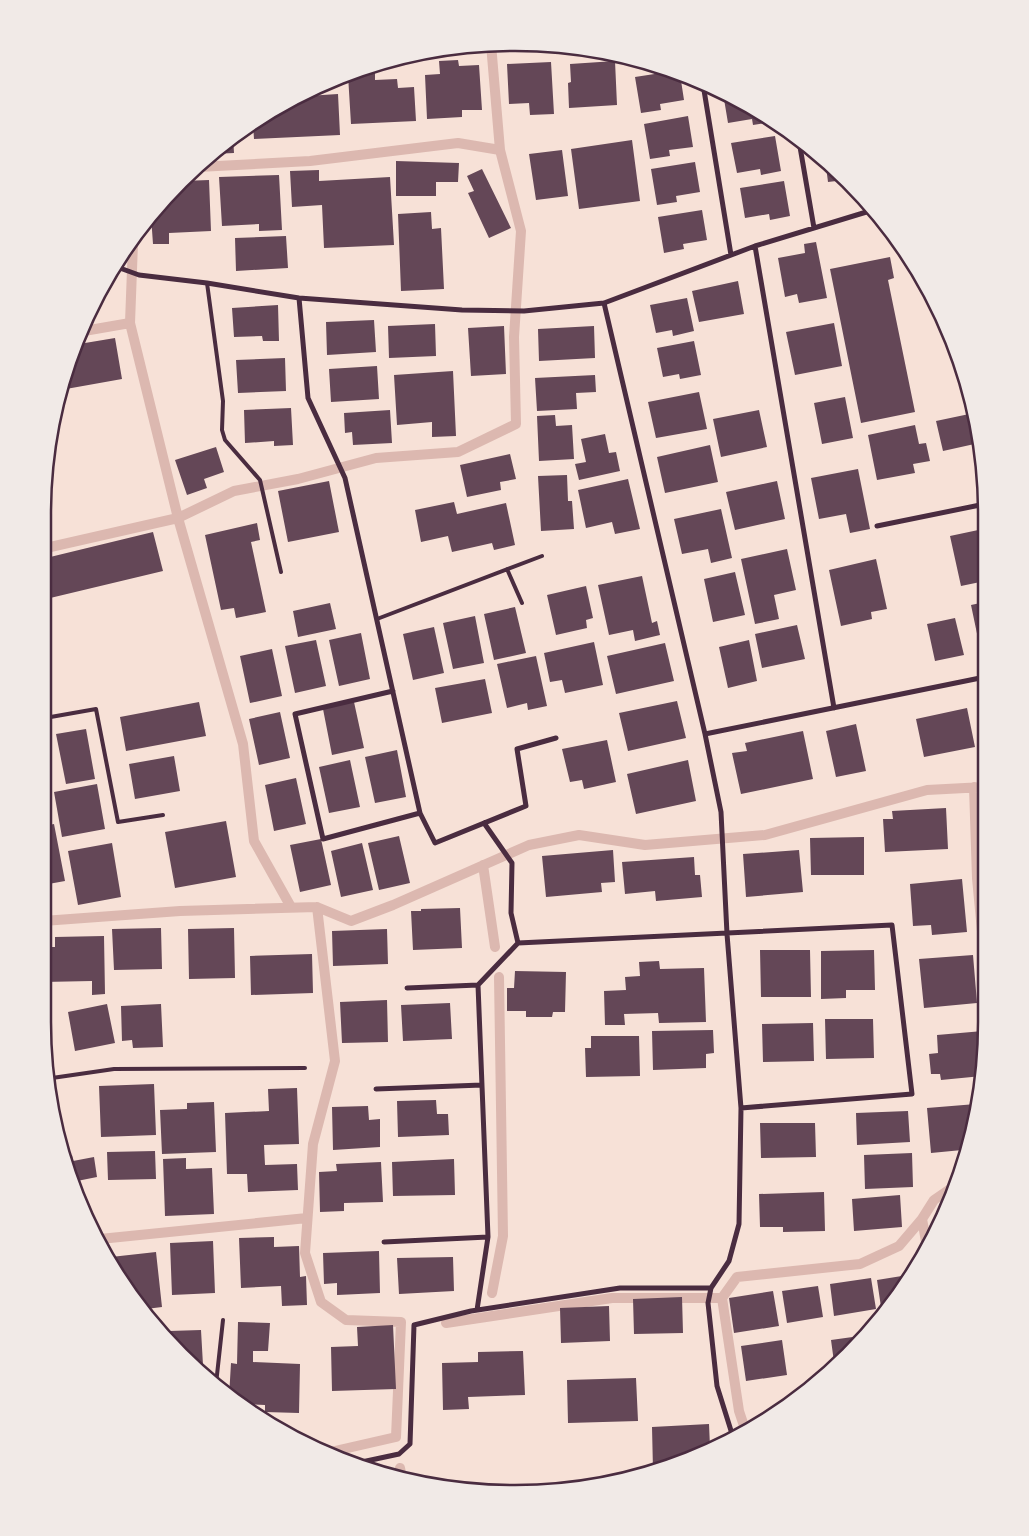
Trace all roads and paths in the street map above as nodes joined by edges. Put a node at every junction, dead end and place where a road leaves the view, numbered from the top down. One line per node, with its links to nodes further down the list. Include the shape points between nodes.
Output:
1 (704, 93): 6 (street)
2 (801, 150): 4 (street)
3 (866, 212): 4 (street)
4 (814, 228): 5 (street)
5 (754, 246): 6 (street); 20 (street)
6 (732, 255): 10 (street)
7 (121, 269): 8 (street, via 140,275)
8 (207, 284): 9 (street); 15 (lane, via 223,401 222,430 225,440 260,480)
9 (299, 298): 10 (street, via 524,312); 17 (street, via 308,398 345,478)
10 (604, 303): 22 (street)
11 (978, 505): 12 (street)
12 (877, 526)
13 (542, 556): 14 (lane)
14 (508, 569): 16 (lane); 17 (lane)
15 (281, 572)
16 (522, 603)
17 (377, 619): 19 (street)
18 (978, 678): 20 (street)
19 (393, 691): 24 (street); 24 (street, via 295,714 297,724 323,839)
20 (834, 708): 22 (street)
21 (51, 717): 25 (lane, via 96,709 118,822)
22 (705, 734): 27 (street, via 721,812)
23 (556, 738): 26 (street, via 517,750 526,806)
24 (420, 813): 26 (street, via 436,843)
25 (162, 815)
26 (484, 823): 28 (street, via 512,863 511,913)
27 (727, 934): 28 (street); 35 (street); 35 (street, via 892,925 912,1094)
28 (518, 943): 29 (street)
29 (478, 985): 30 (street); 33 (street)
30 (407, 988)
31 (305, 1068): 32 (lane, via 114,1069)
32 (55, 1078)
33 (482, 1085): 34 (street); 36 (street)
34 (376, 1089)
35 (741, 1108): 38 (street, via 739,1224 729,1261)
36 (488, 1238): 37 (street); 39 (street)
37 (384, 1242)
38 (711, 1288): 39 (street, via 620,1288); 42 (street, via 708,1304 717,1386)
39 (478, 1310): 43 (street, via 414,1325 410,1444 398,1454)
40 (223, 1320): 41 (lane)
41 (217, 1376)
42 (731, 1431)
43 (368, 1461)

